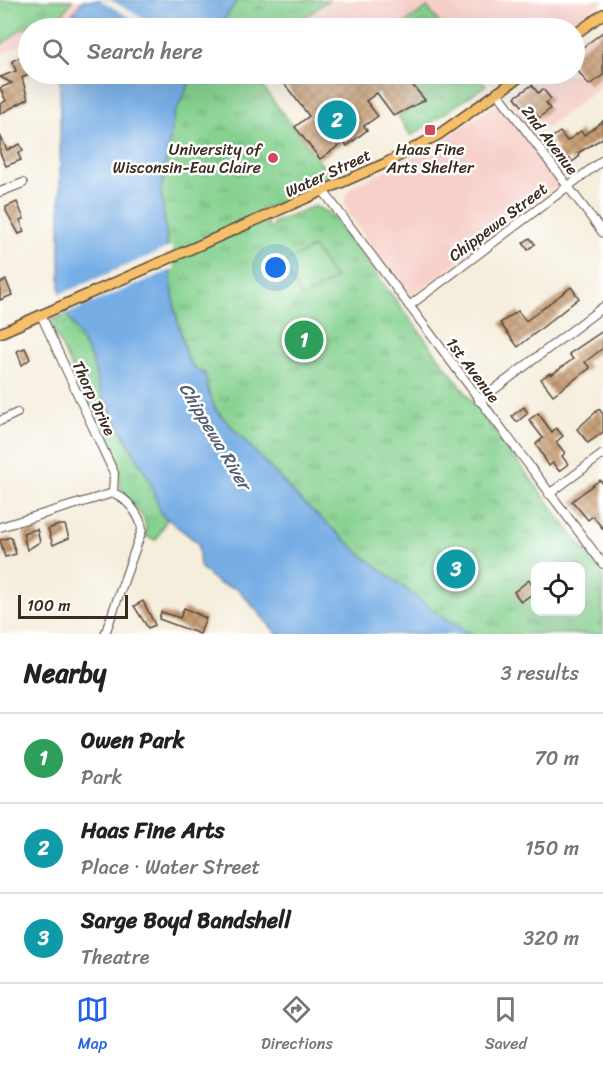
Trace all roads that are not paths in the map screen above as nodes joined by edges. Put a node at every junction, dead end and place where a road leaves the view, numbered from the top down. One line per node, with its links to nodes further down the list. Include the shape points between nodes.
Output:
1 (603, 14): 2 (main road)
2 (585, 27)
3 (508, 84): 4 (main road, Water Street)
4 (496, 92): 7 (street, 2nd Avenue); 9 (main road, Water Street, via 438,135)
5 (603, 160): 7 (street, Chippewa Street)
6 (23, 183): 8 (street)
7 (568, 186): 10 (street, 2nd Avenue); 11 (street, Chippewa Street)
8 (0, 192)
9 (324, 192): 11 (street, 1st Avenue); 13 (main road, Water Street)
10 (603, 233)
11 (409, 306): 15 (street, 1st Avenue)
12 (603, 308): 15 (street)
13 (44, 314): 14 (main road, Water Street); 19 (street, Thorp Drive, via 114,473)
14 (0, 333)
15 (479, 401): 20 (street, 1st Avenue)
16 (17, 412): 17 (street)
17 (0, 421)
18 (603, 454): 20 (street)
19 (113, 493): 21 (street); 23 (street, via 138,516 142,526)
20 (549, 494): 22 (street, 1st Avenue)
21 (0, 527)
22 (603, 564)
23 (105, 634)

